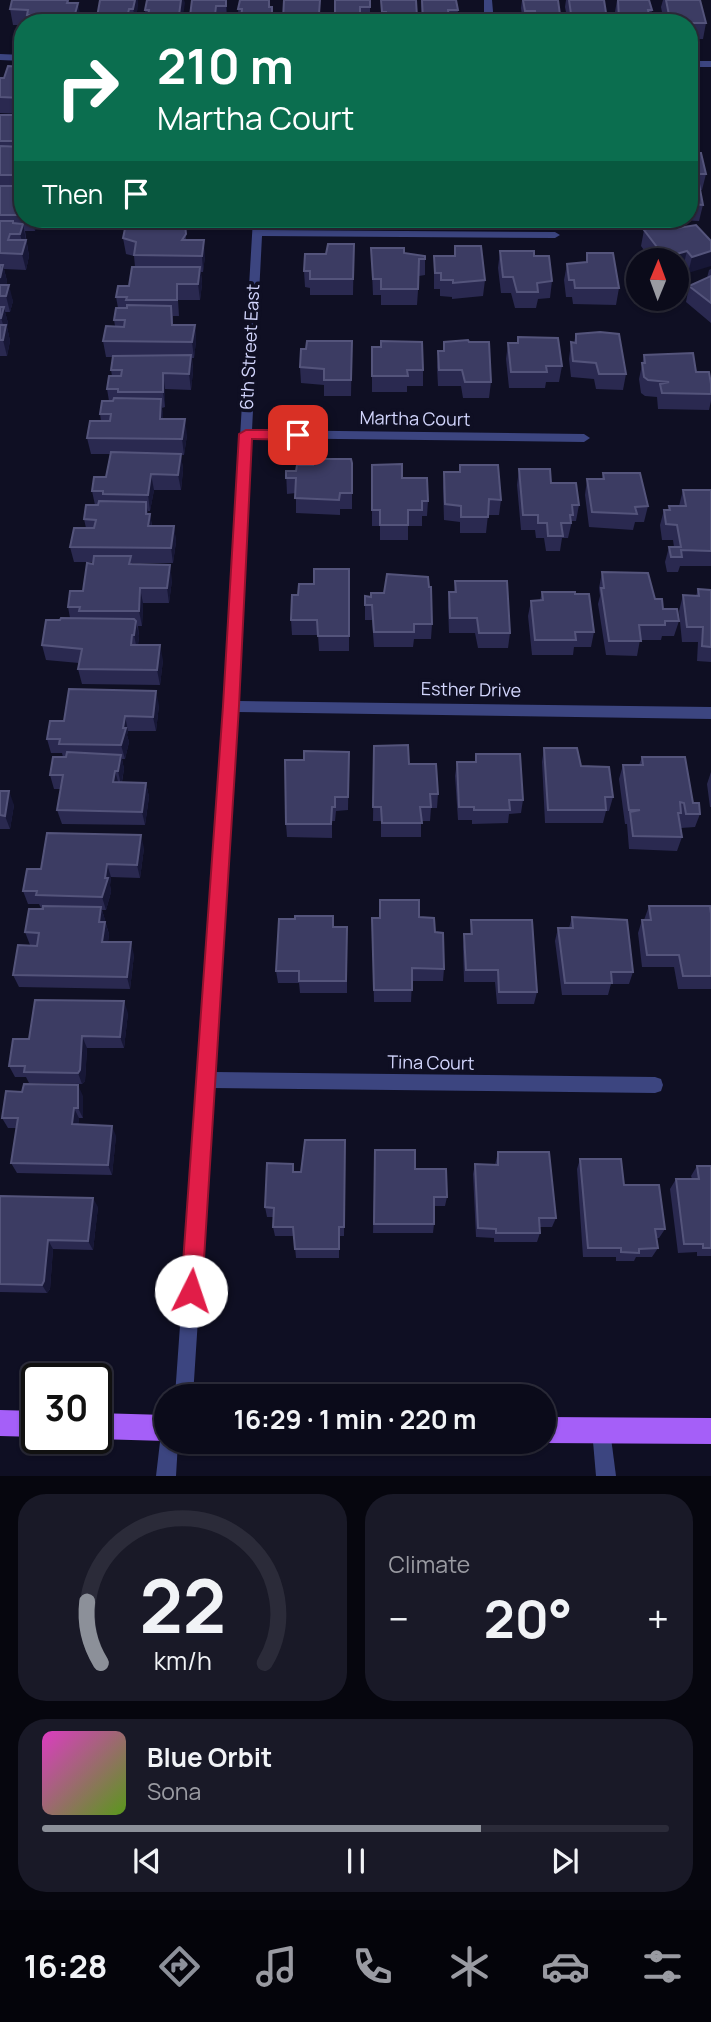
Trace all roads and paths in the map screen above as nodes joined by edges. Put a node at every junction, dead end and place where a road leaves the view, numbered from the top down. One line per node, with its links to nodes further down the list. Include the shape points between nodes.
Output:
1 (257, 228): 4 (street, 6th Street East)
2 (323, 228): 3 (street)
3 (555, 235)
4 (246, 434): 5 (street, Martha Court); 6 (street, 6th Street East)
5 (584, 438)
6 (231, 706): 7 (street, Esther Drive); 8 (street, 6th Street East)
7 (711, 713)
8 (206, 1080): 9 (street, Tina Court); 10 (street, 6th Street East)
9 (655, 1085)
10 (185, 1384)
11 (0, 1423): 12 (main road)
12 (21, 1424)
13 (112, 1426): 14 (main road)
14 (154, 1428)
15 (556, 1430): 16 (main road)
16 (601, 1430): 17 (main road); 20 (street)
17 (711, 1431)
18 (168, 1454): 19 (street)
19 (166, 1476)
20 (606, 1476)

